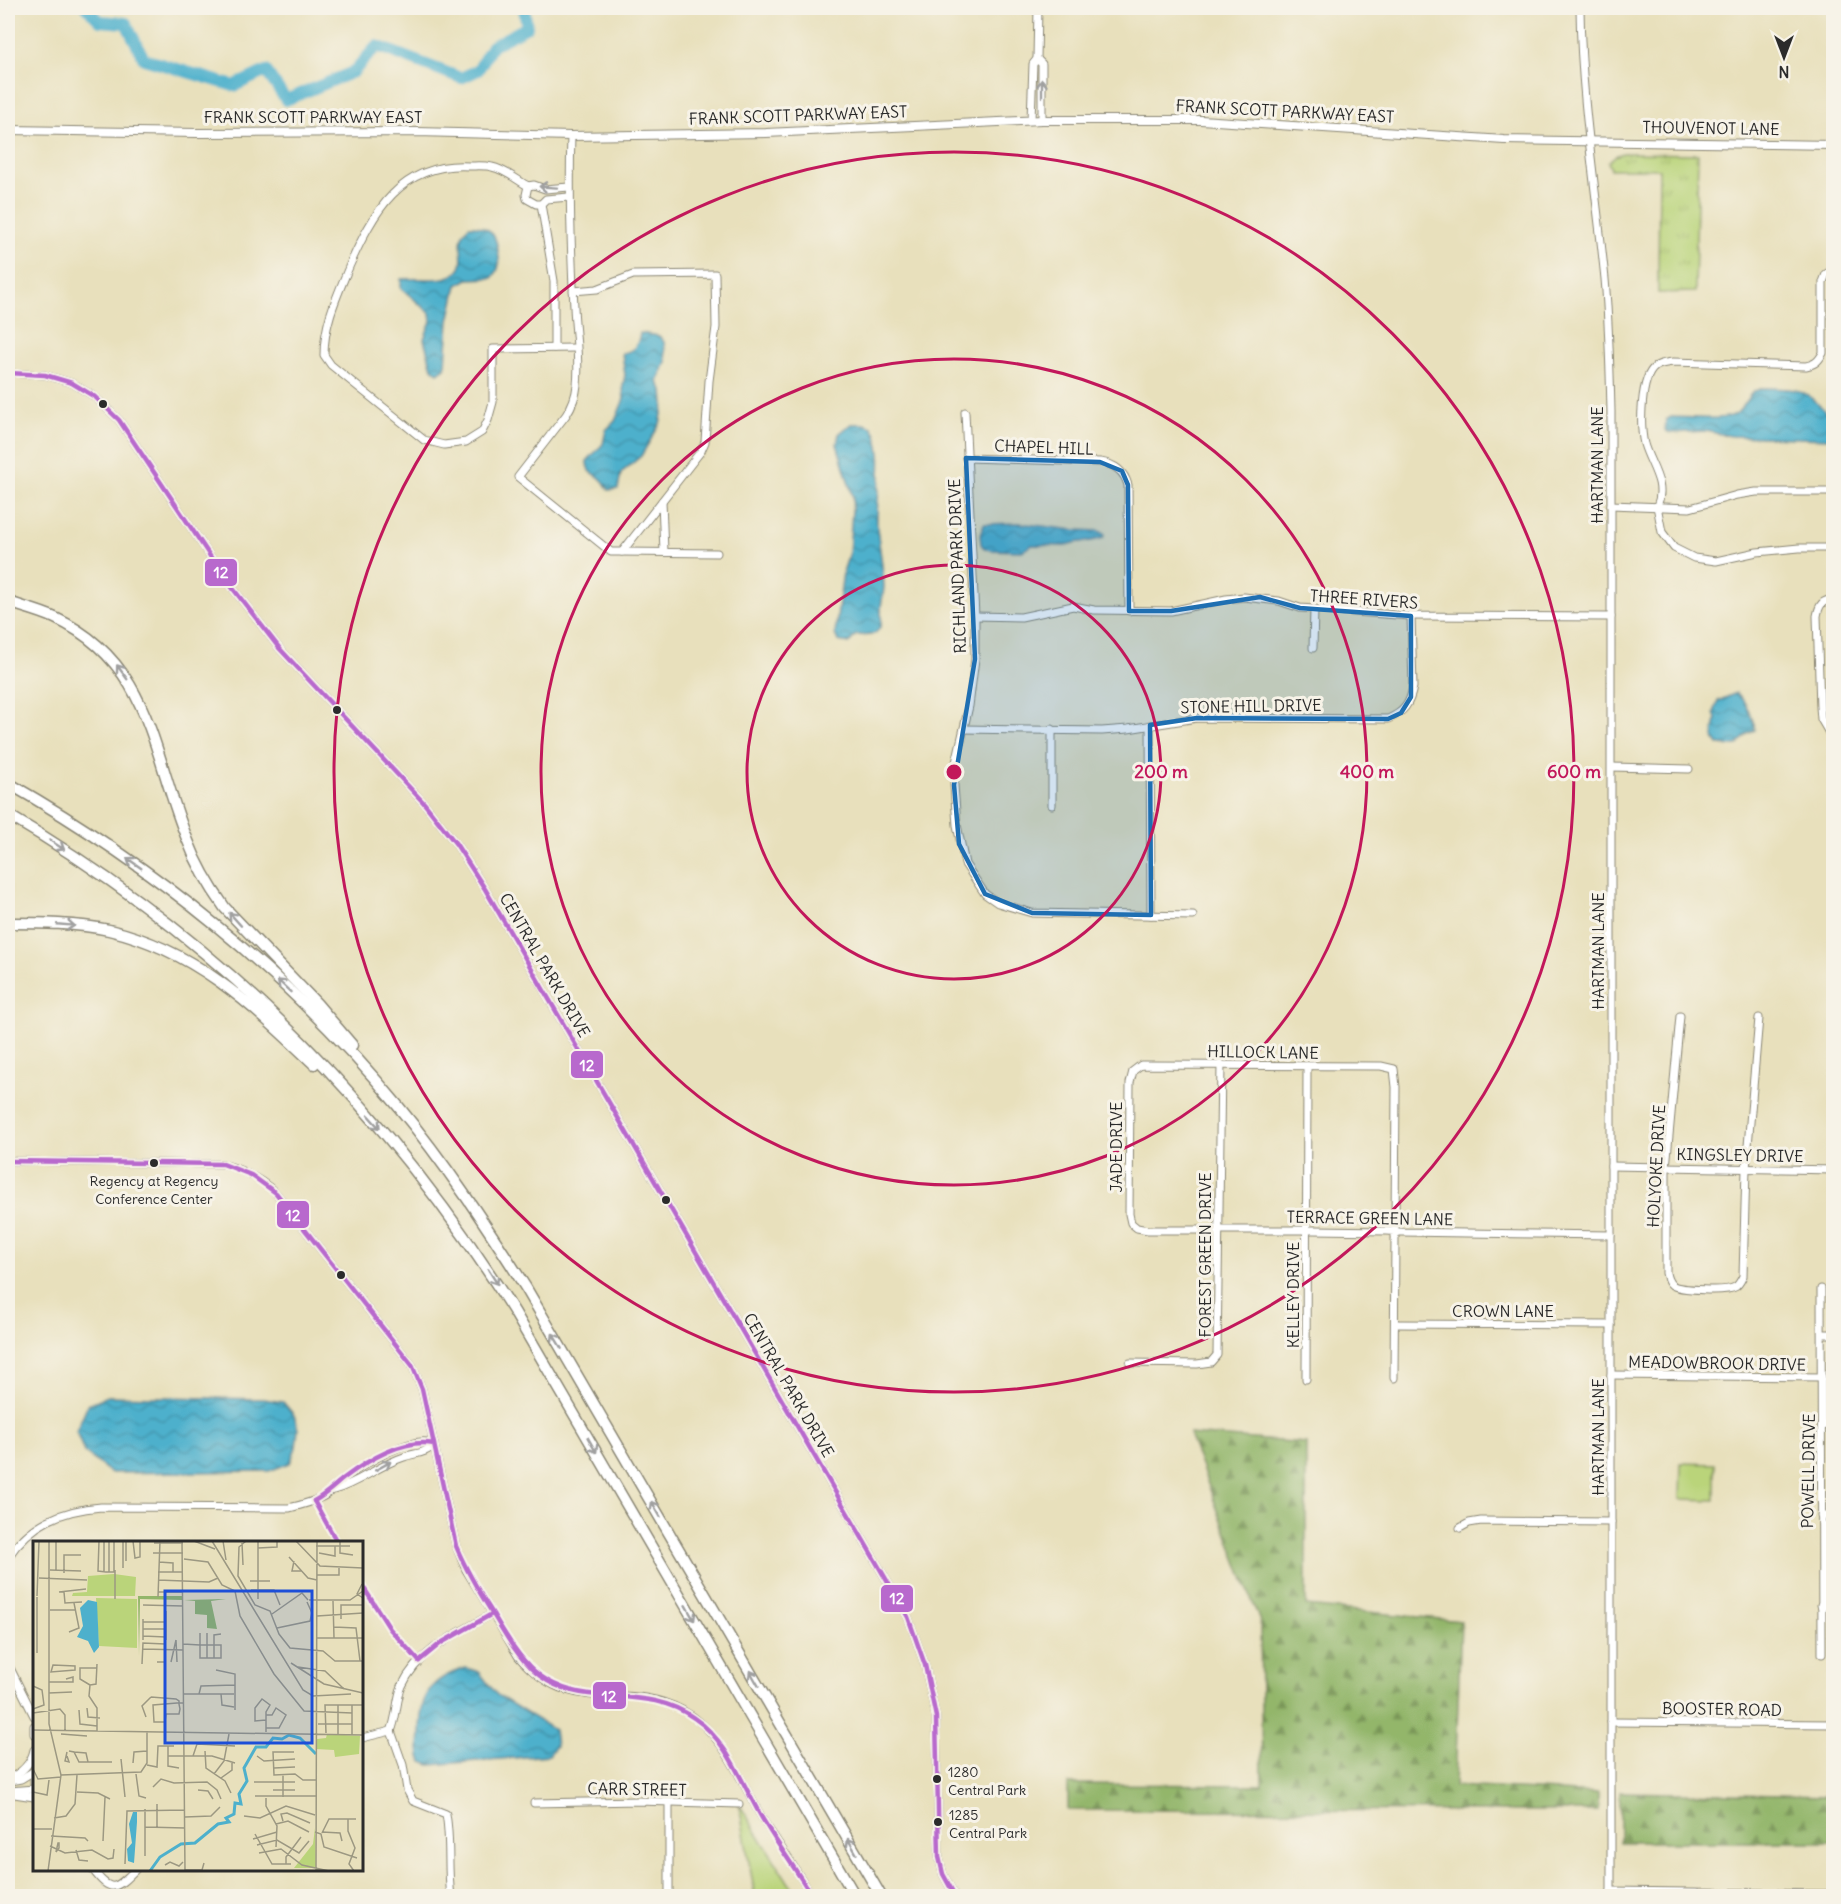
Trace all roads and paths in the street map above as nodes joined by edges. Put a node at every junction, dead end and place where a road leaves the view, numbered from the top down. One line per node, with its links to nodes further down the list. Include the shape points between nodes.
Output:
1 (1038, 8): 3 (street)
2 (1580, 8): 8 (street, HARTMAN LANE)
3 (1037, 59): 4 (street, via 1033,64); 5 (street, one-way to 3, via 1042,64)
4 (1031, 120): 5 (main road, FRANK SCOTT PARKWAY EAST); 7 (main road, FRANK SCOTT PARKWAY EAST, via 766,133)
5 (1042, 120): 8 (main road, FRANK SCOTT PARKWAY EAST, via 1201,120)
6 (8, 130): 7 (main road, FRANK SCOTT PARKWAY EAST)
7 (571, 136): 11 (street)
8 (1588, 142): 9 (main road, THOUVENOT LANE); 23 (street, HARTMAN LANE, via 1607,308)
9 (1833, 145)
10 (528, 186): 11 (street, one-way to 10); 13 (street, via 527,198); 16 (street, via 493,167 455,165 435,168 402,184 385,200 352,260 334,302 324,355 331,365 424,440 444,445 465,442 482,432 493,402 493,349)
11 (569, 187): 12 (street)
12 (569, 196): 13 (street, via 546,199); 15 (street)
13 (541, 204): 16 (street, via 554,281)
14 (1833, 269): 24 (street, via 1823,282 1822,353 1814,364 1673,362 1656,366 1651,372 1641,416 1644,443 1661,487)
15 (573, 291): 17 (street); 22 (street, via 593,290 633,275 715,274 716,327 705,442)
16 (554, 348): 17 (street)
17 (575, 348): 26 (street, via 578,378 572,407 518,477 611,552)
18 (8, 373): 112 (street, CENTRAL PARK DRIVE, via 45,375 72,383 95,397 119,420 224,577 280,649 424,803 485,889 908,1617 925,1665 936,1717 939,1857)
19 (965, 412): 20 (street, RICHLAND PARK DRIVE)
20 (966, 458): 32 (street, CHAPEL HILL, via 1100,462 1122,471 1128,485); 33 (street, RICHLAND PARK DRIVE)
21 (1833, 492): 24 (street, via 1756,492 1690,508)
22 (662, 501): 26 (street); 27 (street)
23 (1611, 506): 24 (street); 35 (street, HARTMAN LANE)
24 (1657, 506): 25 (street, via 1662,532 1674,548 1694,558 1716,561 1758,552)
25 (1833, 548)
26 (622, 552): 27 (street)
27 (664, 552): 28 (street)
28 (717, 553)
29 (1833, 599): 40 (street, via 1820,604 1816,616 1821,719)
30 (8, 602): 55 (highway, one-way to 30, via 387,1085 317,1004 212,890 187,839 150,723 114,661 54,617)
31 (1314, 609): 32 (street, THREE RIVERS, via 1244,597 1171,611); 34 (street, THREE RIVERS); 36 (street)
32 (1129, 611): 33 (street, THREE RIVERS, via 1073,606 1021,617)
33 (975, 616): 38 (street, RICHLAND PARK DRIVE, via 975,658)
34 (1411, 616): 35 (street, THREE RIVERS); 37 (street, STONE HILL DRIVE, via 1411,697 1401,713 1388,719 1197,718)
35 (1611, 617): 41 (street, HARTMAN LANE)
36 (1313, 648)
37 (1150, 725): 39 (street, STONE HILL DRIVE, via 1102,731); 46 (street)
38 (964, 729): 39 (street, STONE HILL DRIVE); 46 (street, RICHLAND PARK DRIVE, via 955,767 957,825 965,864 985,894 998,903 1032,913)
39 (1052, 729): 44 (street)
40 (1832, 738)
41 (1612, 767): 42 (street); 57 (street, HARTMAN LANE)
42 (1689, 769)
43 (8, 783): 55 (highway, one-way to 43, via 304,1004 215,925 128,859)
44 (1052, 805)
45 (8, 814): 54 (highway, one-way to 54, via 121,887 188,939 258,999)
46 (1150, 915): 47 (street, RICHLAND PARK DRIVE)
47 (1193, 916)
48 (8, 923): 54 (highway, one-way to 54, via 108,930 176,954 236,992 318,1068)
49 (1680, 1016): 58 (street, HOLYOKE DRIVE)
50 (1759, 1018): 59 (street, HOLYOKE DRIVE)
51 (1221, 1065): 52 (street, HILLOCK LANE); 53 (street, HILLOCK LANE, via 1141,1065); 63 (street, FOREST GREEN DRIVE)
52 (1307, 1066): 62 (street, KELLEY DRIVE); 64 (street, HILLOCK LANE, via 1381,1065 1394,1069)
53 (1133, 1071): 61 (street, JADE DRIVE)
54 (335, 1078): 110 (highway, one-way to 110, via 424,1180 486,1267)
55 (397, 1104): 111 (highway, one-way to 55, via 526,1288 465,1195)
56 (8, 1161): 78 (street, via 223,1164 260,1179 276,1193 412,1365 422,1389)
57 (1611, 1166): 58 (street, KINGSLEY DRIVE); 65 (street, HARTMAN LANE)
58 (1666, 1168): 59 (street, KINGSLEY DRIVE); 59 (street, HOLYOKE DRIVE, via 1666,1277 1678,1288 1702,1289 1732,1289 1743,1276)
59 (1746, 1169): 60 (street, KINGSLEY DRIVE)
60 (1833, 1170)
61 (1131, 1223): 63 (street, TERRACE GREEN LANE, via 1148,1230)
62 (1306, 1230): 63 (street, TERRACE GREEN LANE); 64 (street, TERRACE GREEN LANE); 75 (street, KELLEY DRIVE)
63 (1218, 1231): 71 (street, FOREST GREEN DRIVE, via 1217,1355 1211,1362 1197,1364)
64 (1395, 1232): 65 (street, TERRACE GREEN LANE); 67 (street)
65 (1611, 1235): 68 (street, HARTMAN LANE)
66 (1821, 1289): 69 (street, POWELL DRIVE)
67 (1395, 1324): 68 (street, CROWN LANE); 74 (street)
68 (1611, 1325): 72 (street, HARTMAN LANE)
69 (1822, 1334): 70 (street); 73 (street, POWELL DRIVE)
70 (1833, 1334)
71 (1130, 1363)
72 (1611, 1375): 73 (street, MEADOWBROOK DRIVE); 81 (street, HARTMAN LANE)
73 (1822, 1377): 76 (street, POWELL DRIVE)
74 (1394, 1378)
75 (1306, 1379)
76 (1822, 1425): 77 (street); 79 (street, POWELL DRIVE)
77 (1833, 1425)
78 (434, 1444): 83 (street, via 423,1442 388,1453 303,1505 73,1510 37,1526); 86 (street, via 456,1546)
79 (1821, 1516): 80 (street); 84 (street, POWELL DRIVE)
80 (1833, 1516)
81 (1611, 1522): 82 (street, via 1481,1521); 90 (street, HARTMAN LANE)
82 (1460, 1528)
83 (8, 1557)
84 (1821, 1605): 85 (street); 87 (street, POWELL DRIVE)
85 (1833, 1605)
86 (492, 1614): 92 (street, via 430,1650 414,1667 401,1688); 109 (street, via 528,1668 562,1690 665,1702 708,1729)
87 (1822, 1654)
88 (8, 1664): 89 (street)
89 (33, 1714)
90 (1611, 1722): 91 (street, BOOSTER ROAD); 105 (street, HARTMAN LANE)
91 (1833, 1724)
92 (391, 1731): 93 (street); 107 (street, via 413,1801 446,1814)
93 (363, 1738)
94 (33, 1752): 96 (street, via 27,1767)
95 (33, 1773): 96 (street)
96 (8, 1780)
97 (33, 1789): 98 (street)
98 (8, 1792): 99 (street)
99 (33, 1797)
100 (669, 1802): 101 (street, CARR STREET); 102 (street, CARR STREET); 108 (street)
101 (534, 1803)
102 (740, 1804)
103 (95, 1871): 104 (street, via 111,1887 119,1885)
104 (133, 1871)
105 (1611, 1894): 106 (street)
106 (1833, 1894)
107 (451, 1896)
108 (669, 1896)
109 (812, 1896)
110 (855, 1896)
111 (881, 1896)
112 (955, 1896)

